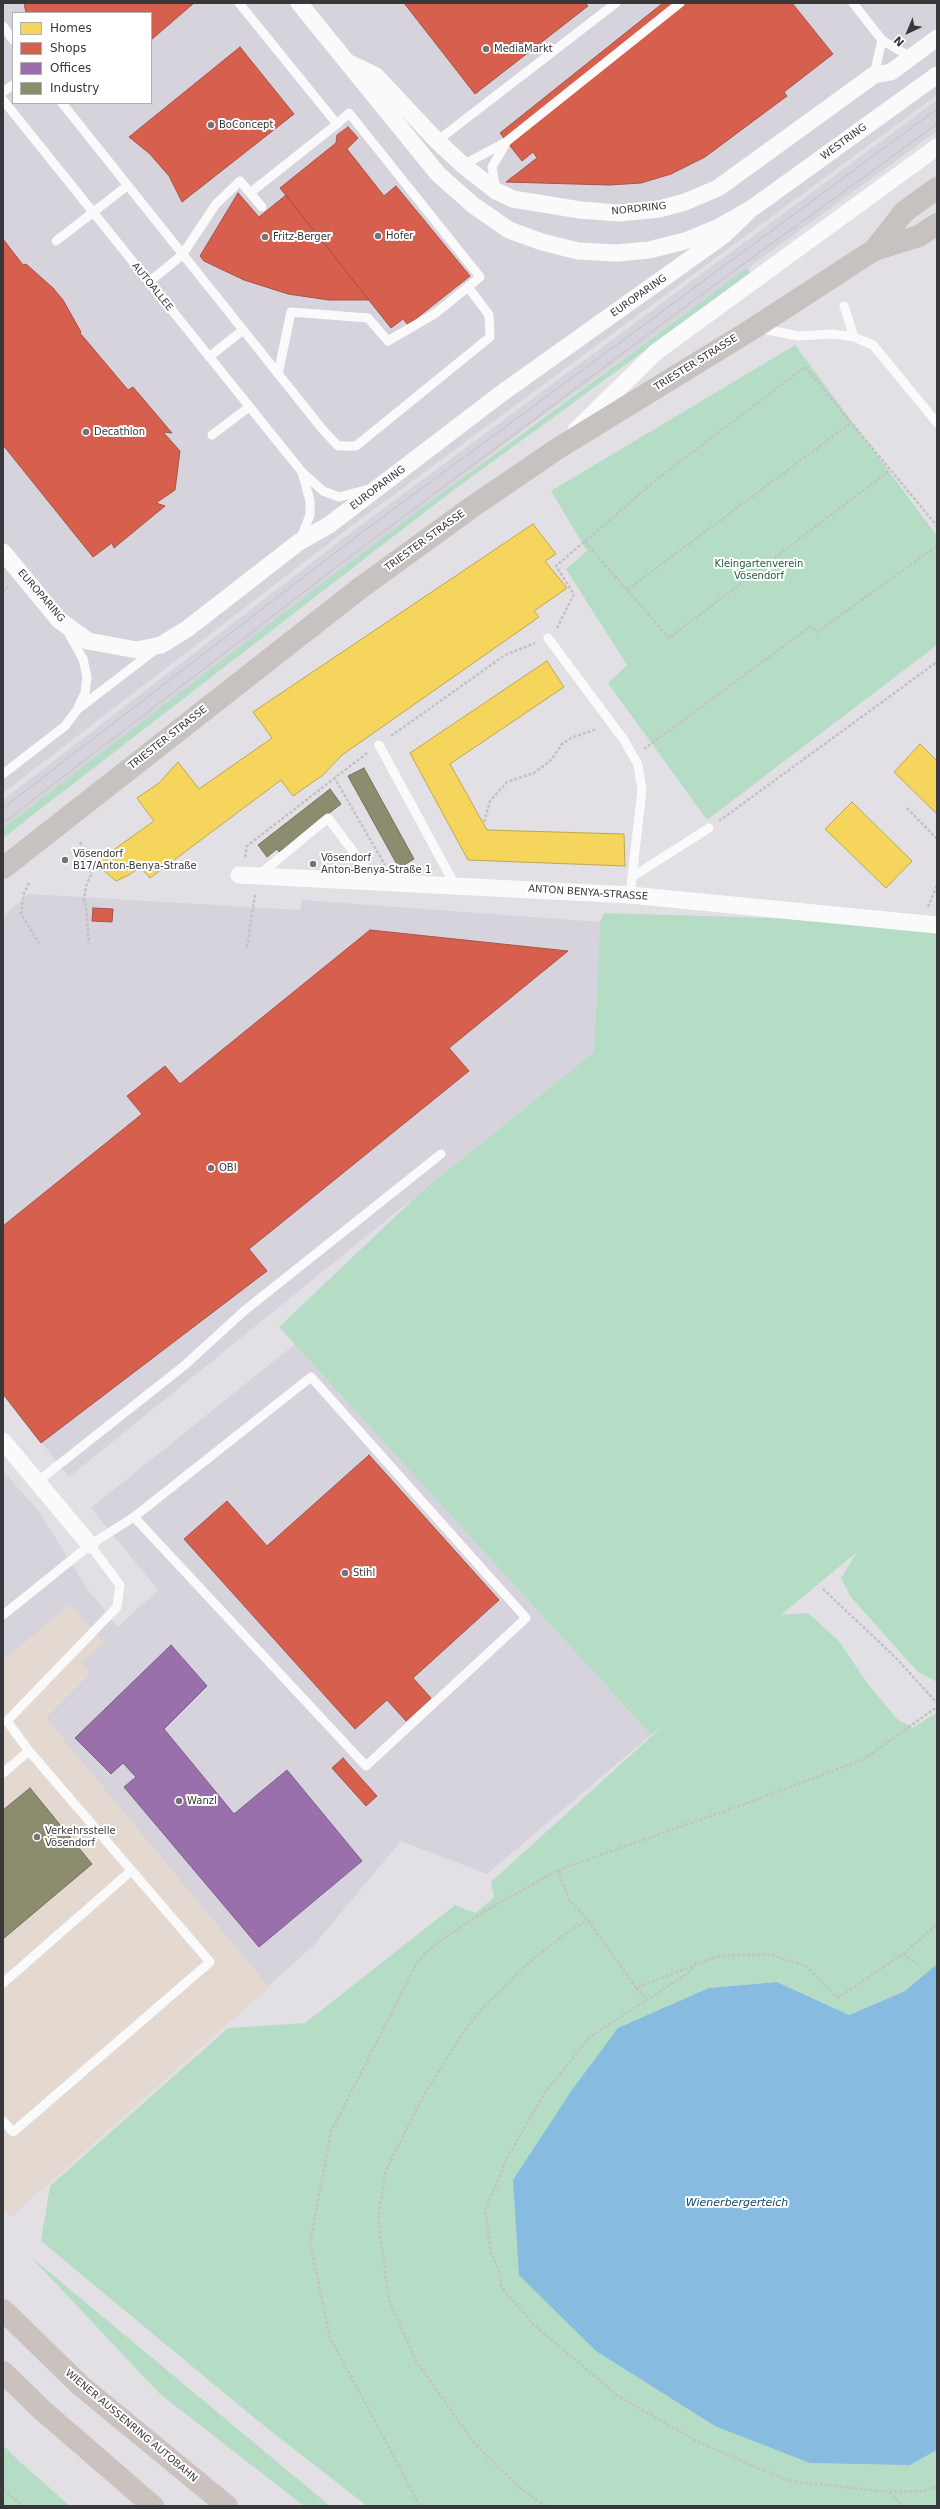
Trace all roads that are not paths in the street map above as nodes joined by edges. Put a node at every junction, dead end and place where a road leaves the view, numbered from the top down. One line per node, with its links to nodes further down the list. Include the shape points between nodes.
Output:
1 (239, 3): 18 (lane)
2 (299, 3): 11 (street, NORDRING)
3 (680, 3): 20 (lane)
4 (853, 3): 9 (lane)
5 (614, 4): 19 (lane)
6 (3, 26): 8 (lane)
7 (937, 38): 10 (street, NORDRING)
8 (12, 39)
9 (882, 40): 10 (lane); 12 (lane)
10 (912, 58): 12 (street, NORDRING, via 891,72)
11 (344, 60): 19 (street, NORDRING, via 376,76); 28 (street, NORDRING, via 438,174 473,205 509,230 578,251 617,253 649,250 684,241 719,228)
12 (874, 75): 25 (street, NORDRING, via 718,188 685,202 659,209 619,213 580,210 513,199)
13 (937, 75): 28 (street, WESTRING)
14 (12, 86): 15 (lane)
15 (3, 92)
16 (3, 100): 29 (lane, AUTOALLEE)
17 (63, 104): 23 (lane)
18 (337, 124): 26 (lane); 35 (lane, via 349,113 476,271 480,277)
19 (437, 141): 22 (street, NORDRING)
20 (506, 142): 22 (lane); 25 (lane, via 492,167)
21 (937, 147): 45 (street, via 656,352)
22 (463, 165): 25 (street, NORDRING)
23 (127, 186): 29 (lane); 33 (lane)
24 (937, 188): 32 (main road, TRIESTER STRASSE, via 904,212)
25 (496, 191)
26 (250, 193): 27 (lane); 33 (lane, via 240,181 216,204)
27 (262, 208)
28 (751, 209): 47 (street, EUROPARING, via 724,235 502,393)
29 (92, 212): 31 (lane); 34 (lane, AUTOALLEE)
30 (937, 224): 32 (main road, TRIESTER STRASSE, via 919,236)
31 (56, 241)
32 (874, 250): 37 (main road, TRIESTER STRASSE)
33 (182, 255): 34 (lane); 38 (lane)
34 (149, 282): 40 (lane, AUTOALLEE)
35 (468, 287): 41 (lane, via 436,313 388,341 368,318 291,312); 41 (lane, via 489,315 490,336 356,446 338,446)
36 (844, 306): 39 (lane)
37 (754, 328): 39 (lane, via 798,336 832,334); 45 (main road, TRIESTER STRASSE)
38 (242, 330): 40 (lane); 41 (lane)
39 (854, 337): 43 (lane, via 873,345)
40 (209, 357): 42 (lane, AUTOALLEE)
41 (278, 374)
42 (249, 407): 44 (lane); 46 (lane, AUTOALLEE)
43 (937, 423)
44 (212, 436)
45 (557, 449): 57 (main road, TRIESTER STRASSE, via 359,589)
46 (302, 472): 47 (lane, AUTOALLEE, via 323,491 339,497); 48 (lane, AUTOALLEE, via 310,500 310,515)
47 (380, 486): 48 (street, EUROPARING, via 329,525)
48 (299, 542): 52 (street, EUROPARING, via 187,629)
49 (3, 552): 50 (street, EUROPARING)
50 (59, 620): 52 (street, EUROPARING, via 88,641 107,646 137,650); 53 (lane, via 83,659 87,677 85,693)
51 (548, 638): 60 (lane, via 613,725 638,765 642,790)
52 (161, 645): 53 (lane)
53 (77, 710): 55 (lane, via 65,726)
54 (379, 745): 62 (lane)
55 (3, 774)
56 (709, 828): 60 (lane)
57 (3, 868)
58 (239, 875): 59 (street, ANTON BENYA-STRASSE)
59 (257, 877): 61 (street, ANTON BENYA-STRASSE); 61 (lane, via 328,818)
60 (632, 877): 63 (lane)
61 (377, 883): 62 (street, ANTON BENYA-STRASSE)
62 (455, 885): 63 (street, ANTON BENYA-STRASSE)
63 (630, 895): 64 (street, ANTON BENYA-STRASSE)
64 (937, 925)
65 (441, 1154): 67 (lane, via 244,1311 185,1364)
66 (6, 1450): 67 (street)
67 (37, 1482): 69 (street)
68 (134, 1517): 68 (lane, via 366,1766 526,1618 311,1377); 69 (lane)
69 (90, 1545): 70 (lane); 71 (lane, via 120,1585 117,1607 7,1721)
70 (3, 1615)
71 (29, 1751): 72 (lane); 73 (lane)
72 (3, 1773)
73 (131, 1870): 74 (lane); 75 (lane, via 210,1962 13,2132)
74 (3, 1982)
75 (3, 2121)
76 (3, 2310): 79 (highway, WIENER AUSSENRING AUTOBAHN, via 80,2385)
77 (3, 2372): 78 (highway, via 42,2410)
78 (153, 2506)
79 (227, 2506)

